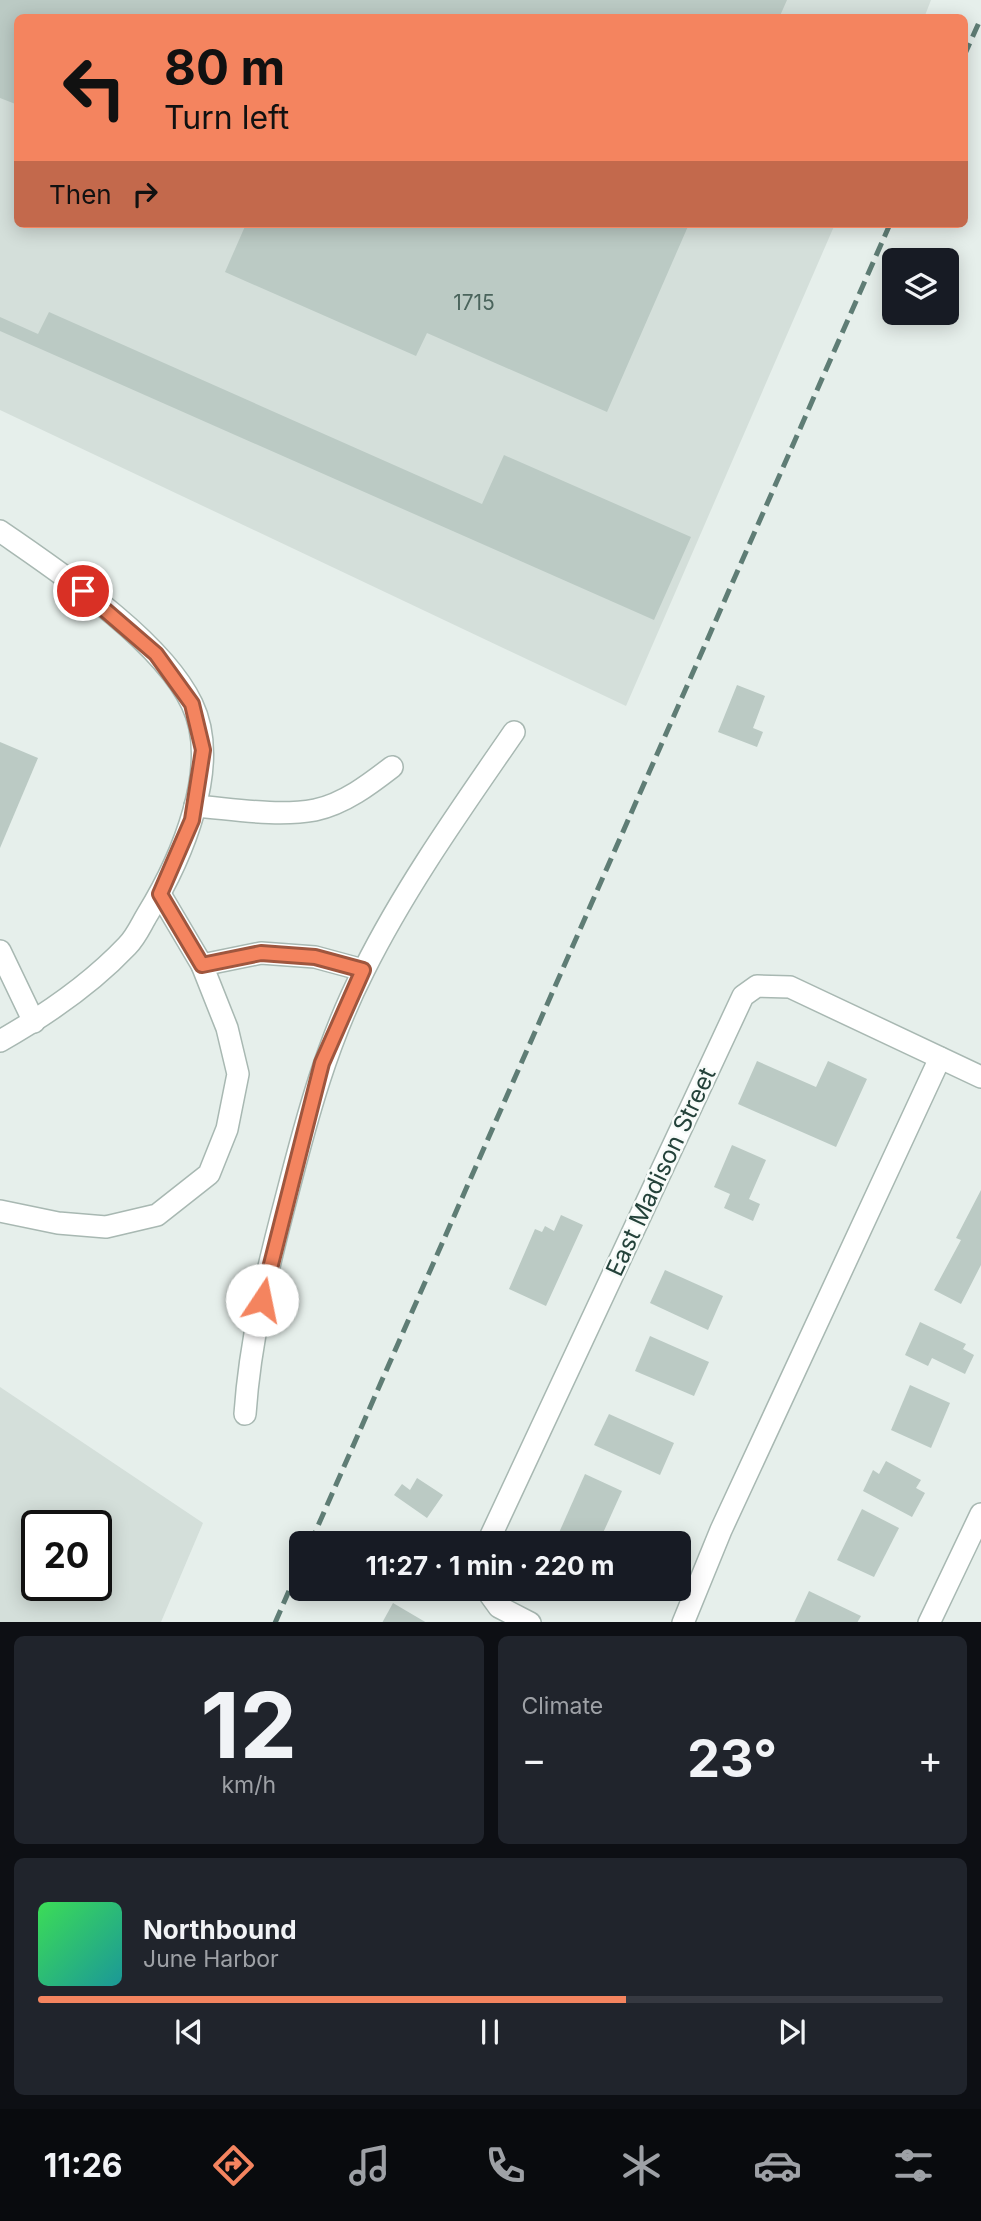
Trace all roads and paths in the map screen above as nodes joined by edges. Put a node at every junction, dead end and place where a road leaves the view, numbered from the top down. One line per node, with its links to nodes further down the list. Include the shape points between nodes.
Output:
1 (0, 531): 4 (street, via 103,606 156,654 192,704 203,750)
2 (514, 732): 8 (street, via 454,818)
3 (392, 767): 4 (street, via 363,790 317,810)
4 (195, 806): 5 (street)
5 (160, 894): 7 (street); 9 (street, via 130,944 86,985)
6 (0, 951): 9 (street)
7 (202, 965): 8 (street, via 261,953 315,957); 13 (street, via 227,1028 238,1074 227,1129 209,1174 157,1215 106,1227)
8 (363, 970): 14 (street, via 322,1063 271,1254 248,1368)
9 (34, 1021): 10 (street)
10 (0, 1041)
11 (940, 1058): 12 (street, East Madison Street); 16 (street, East Madison Street, via 790,987 757,986 743,996); 19 (street, via 721,1530)
12 (981, 1077)
13 (0, 1211)
14 (246, 1414)
15 (981, 1514): 20 (street)
16 (493, 1531)
17 (495, 1601): 18 (street)
18 (530, 1622)
19 (683, 1622)
20 (929, 1622)

